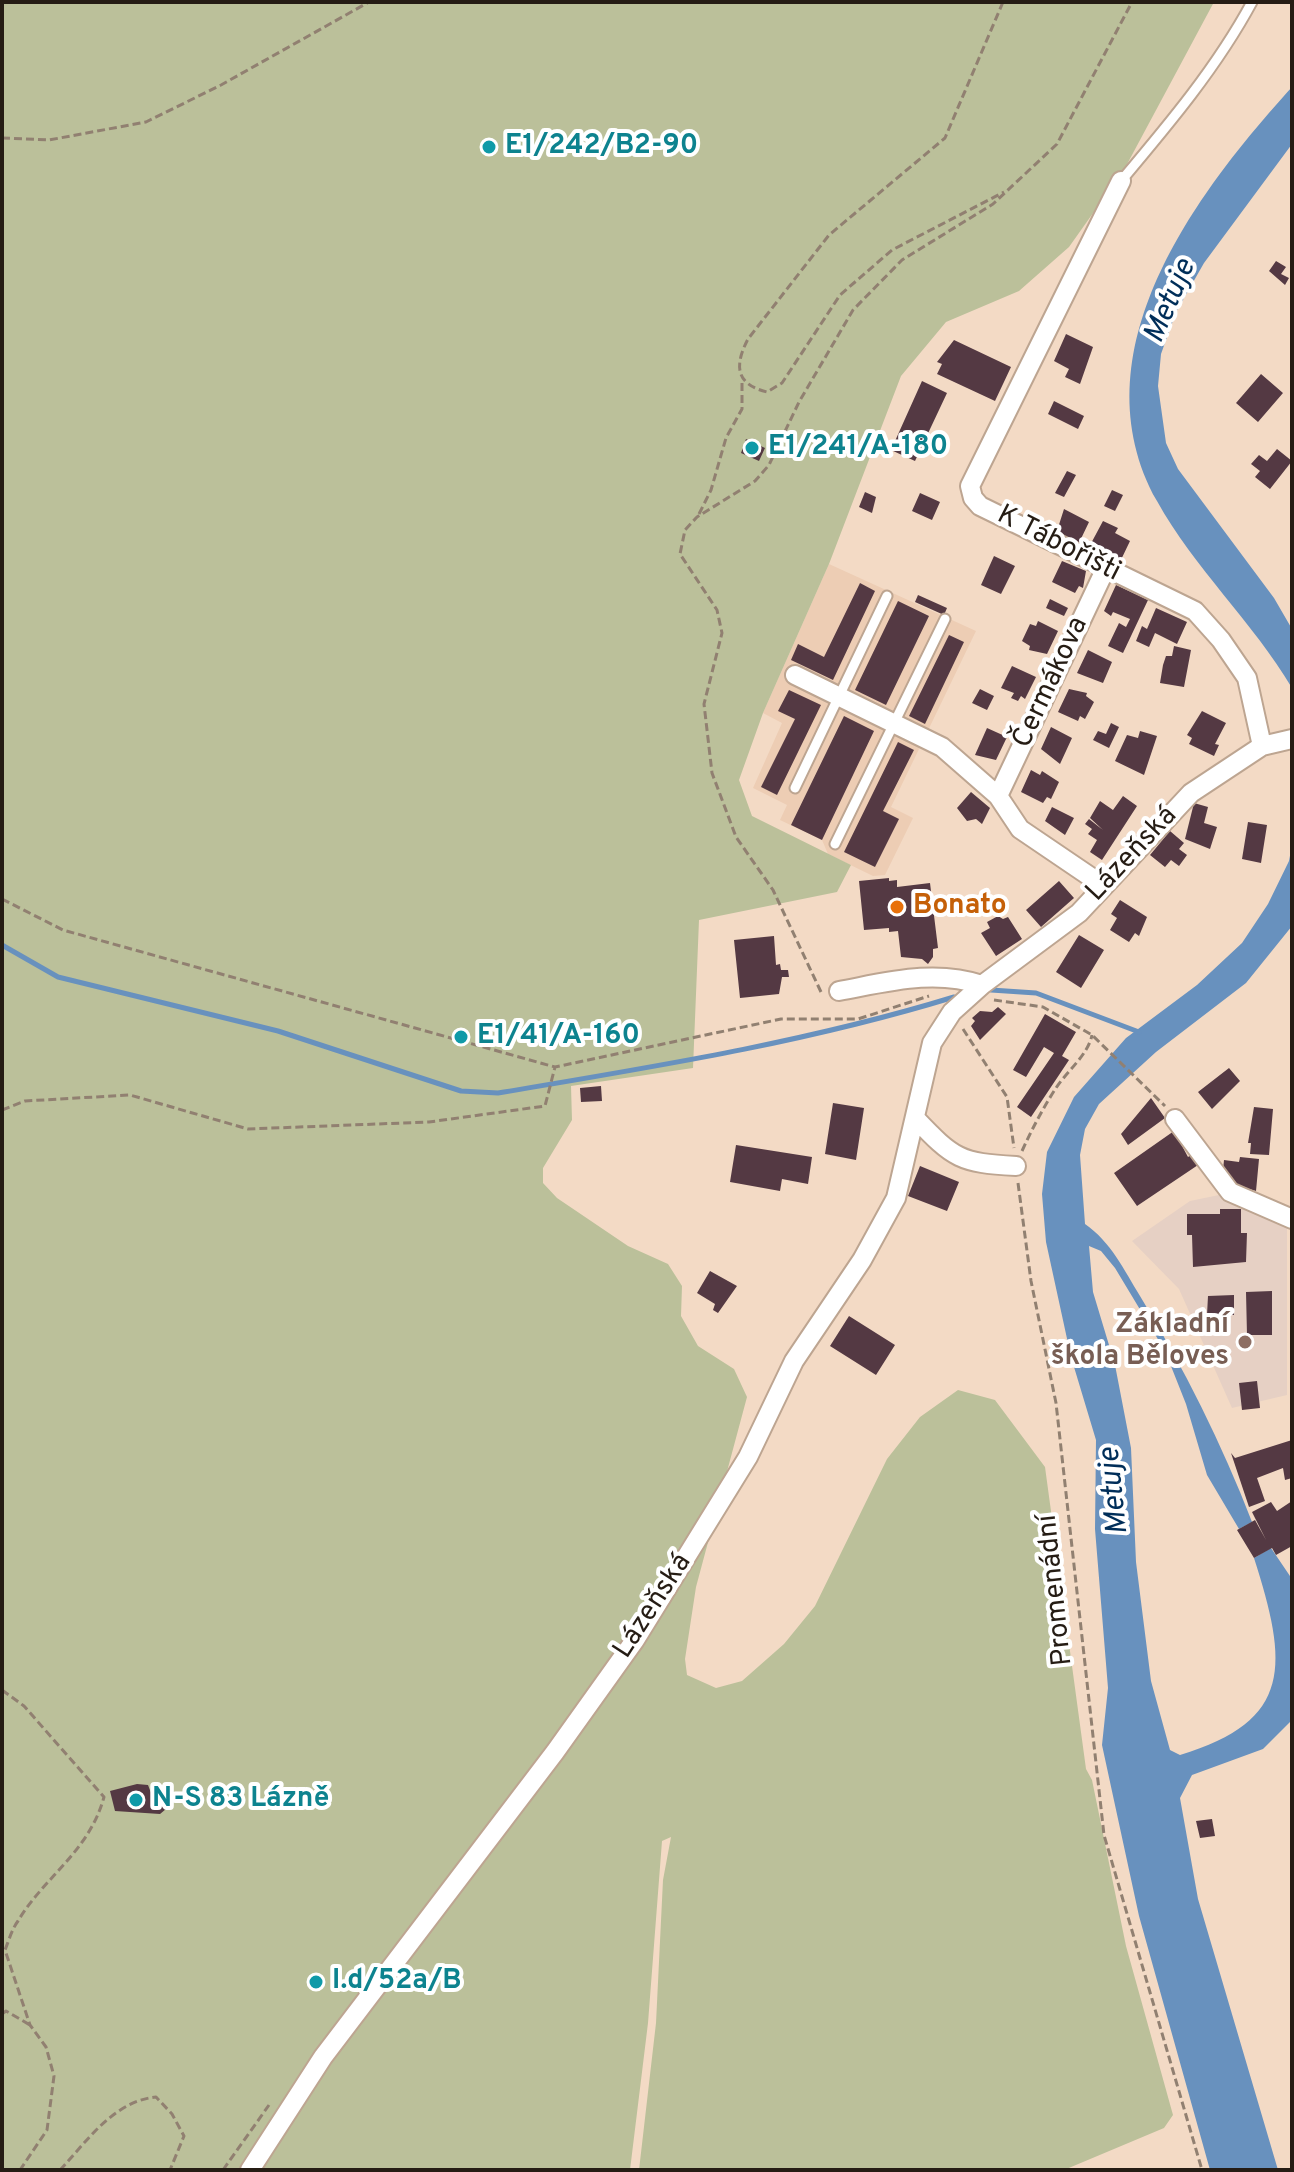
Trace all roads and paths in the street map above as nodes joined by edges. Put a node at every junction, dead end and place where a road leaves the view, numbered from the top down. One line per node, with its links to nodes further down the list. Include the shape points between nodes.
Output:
1 (369, 2): 5 (path, via 146,122 49,140)
2 (1003, 2): 8 (path, via 945,138 829,235 748,339 738,358)
3 (1132, 2): 7 (path, via 1057,144)
4 (1252, 2): 6 (lane, via 1178,113)
5 (2, 138)
6 (1121, 181): 10 (street, K Tábořišti, via 970,486 980,506)
7 (1011, 189): 8 (path, via 892,250 840,295 782,383 767,392); 9 (path, via 902,260 853,310 769,465 755,481)
8 (742, 379): 9 (path, via 742,409)
9 (697, 517): 25 (path, via 685,530 680,554 717,610 722,633 704,704 712,773 736,837 773,890)
10 (1105, 570): 17 (street, K Tábořišti, via 1195,611 1221,640 1247,678); 19 (street, Čermákova)
11 (887, 596): 14 (lane)
12 (945, 619): 15 (lane)
13 (795, 675): 14 (street)
14 (841, 697): 15 (street); 18 (lane)
15 (894, 724): 19 (street, via 942,747); 20 (lane)
16 (1287, 740): 17 (street, Lázeňská)
17 (1262, 746): 21 (street, Lázeňská, via 1191,793)
18 (795, 788)
19 (998, 796): 21 (street, via 1020,829)
20 (835, 844)
21 (1104, 886): 23 (street, Lázeňská, via 1079,913)
22 (2, 899): 28 (path, via 63,930)
23 (976, 991): 25 (street, via 957,977 925,976); 26 (street, Lázeňská); 27 (path, via 1043,1007)
24 (934, 995): 28 (path, via 858,1019 781,1019)
25 (833, 998)
26 (952, 1012): 31 (street, Lázeňská, via 932,1043); 33 (path, Promenádní, via 1007,1097)
27 (1092, 1035): 29 (path); 33 (path, via 1034,1124)
28 (555, 1067): 30 (path, via 545,1106 429,1122 248,1129 130,1095 25,1101)
29 (1157, 1096)
30 (2, 1110)
31 (915, 1118): 33 (street, via 962,1159); 41 (street, Lázeňská, via 903,1182 888,1215 794,1361 748,1457 643,1627 555,1752 323,2057)
32 (1175, 1119): 34 (street, via 1230,1192)
33 (1016, 1166): 42 (path, Promenádní, via 1031,1281 1056,1403 1104,1835)
34 (1292, 1219)
35 (2, 1690): 37 (path, via 24,1706 104,1797 99,1816 64,1868 18,1919 5,1950)
36 (2, 2014): 37 (path, via 6,2011)
37 (30, 2025): 38 (path, via 46,2047 54,2076 47,2130)
38 (20, 2170)
39 (60, 2170): 40 (path, via 134,2099 156,2097 184,2136)
40 (170, 2170)
41 (250, 2170)
42 (1202, 2170)

